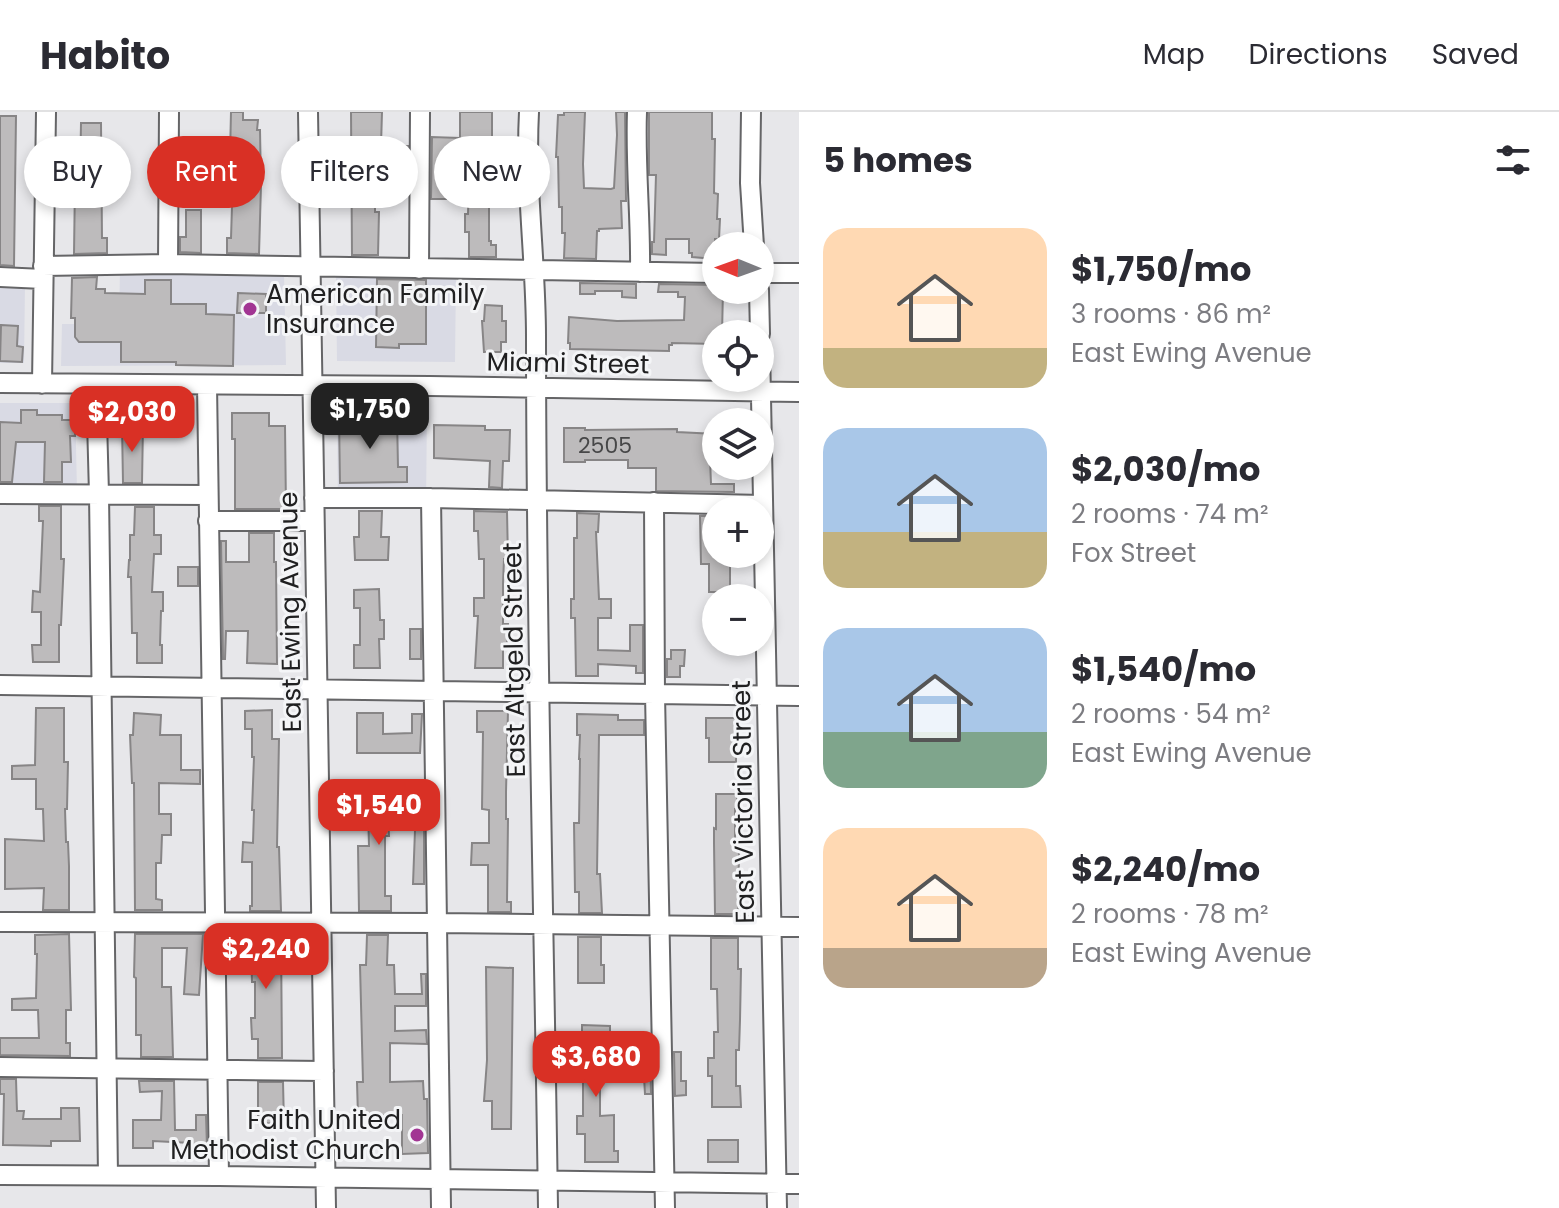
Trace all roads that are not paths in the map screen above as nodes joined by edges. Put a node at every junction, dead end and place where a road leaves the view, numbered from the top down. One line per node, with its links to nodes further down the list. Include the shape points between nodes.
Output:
1 (46, 112): 13 (street)
2 (169, 112): 9 (street)
3 (308, 112): 10 (street, East Ewing Avenue)
4 (420, 112): 11 (street)
5 (529, 112): 12 (street, East Altgeld Street)
6 (637, 112): 14 (street)
7 (751, 112): 8 (street)
8 (753, 232)
9 (168, 264): 10 (street); 13 (street)
10 (310, 267): 11 (street); 23 (street, East Ewing Avenue)
11 (419, 269): 12 (street)
12 (535, 270): 14 (street); 24 (street, East Altgeld Street)
13 (43, 272): 18 (street); 20 (street)
14 (640, 272): 15 (street)
15 (702, 273)
16 (774, 273): 17 (street)
17 (799, 273)
18 (0, 277)
19 (0, 383): 20 (street, Miami Street)
20 (42, 384): 21 (street, Miami Street)
21 (96, 384): 22 (street, Miami Street); 30 (street)
22 (207, 385): 23 (street, Miami Street); 31 (street)
23 (312, 385): 24 (street, Miami Street); 33 (street, East Ewing Avenue)
24 (536, 388): 25 (street, Miami Street); 35 (street, East Altgeld Street)
25 (702, 391)
26 (761, 392): 32 (street, East Victoria Street)
27 (774, 392): 28 (street, Miami Street)
28 (799, 392)
29 (0, 494): 30 (street)
30 (99, 494): 31 (street); 42 (street)
31 (208, 495): 38 (street)
32 (763, 496)
33 (314, 498): 34 (street); 39 (street, East Ewing Avenue)
34 (431, 498): 35 (street); 45 (street)
35 (537, 500): 36 (street); 46 (street, East Altgeld Street)
36 (654, 502): 37 (street); 47 (street)
37 (702, 503)
38 (208, 521): 39 (street); 43 (street)
39 (314, 521): 44 (street, East Ewing Avenue)
40 (764, 568): 48 (street, East Victoria Street)
41 (0, 685): 42 (street)
42 (102, 687): 43 (street); 52 (street)
43 (212, 688): 44 (street); 50 (street)
44 (317, 689): 45 (street); 53 (street, East Ewing Avenue)
45 (434, 691): 46 (street); 54 (street)
46 (540, 692): 47 (street); 55 (street, East Altgeld Street)
47 (655, 694): 48 (street); 56 (street)
48 (766, 696): 49 (street); 57 (street, East Victoria Street)
49 (799, 696)
50 (213, 921): 52 (street); 53 (street); 61 (street)
51 (0, 922): 52 (street)
52 (105, 923): 60 (street)
53 (321, 923): 54 (street); 62 (street, East Ewing Avenue)
54 (438, 923): 55 (street); 67 (street)
55 (544, 925): 56 (street); 68 (street, East Altgeld Street)
56 (660, 926): 57 (street); 69 (street)
57 (772, 927): 58 (street); 70 (street, East Victoria Street)
58 (799, 927)
59 (0, 1067): 60 (street)
60 (108, 1068): 61 (street); 64 (street)
61 (217, 1069): 62 (street); 65 (street)
62 (324, 1071): 66 (street, East Ewing Avenue)
63 (0, 1175): 64 (street)
64 (108, 1175): 65 (street)
65 (219, 1176): 66 (street)
66 (326, 1177): 67 (street); 72 (street, East Ewing Avenue)
67 (441, 1179): 68 (street); 73 (street)
68 (548, 1180): 69 (street); 74 (street, East Altgeld Street)
69 (664, 1182): 70 (street); 75 (street)
70 (776, 1183): 71 (street); 76 (street, East Victoria Street)
71 (799, 1184)
72 (326, 1208)
73 (441, 1208)
74 (548, 1208)
75 (665, 1208)
76 (777, 1208)

